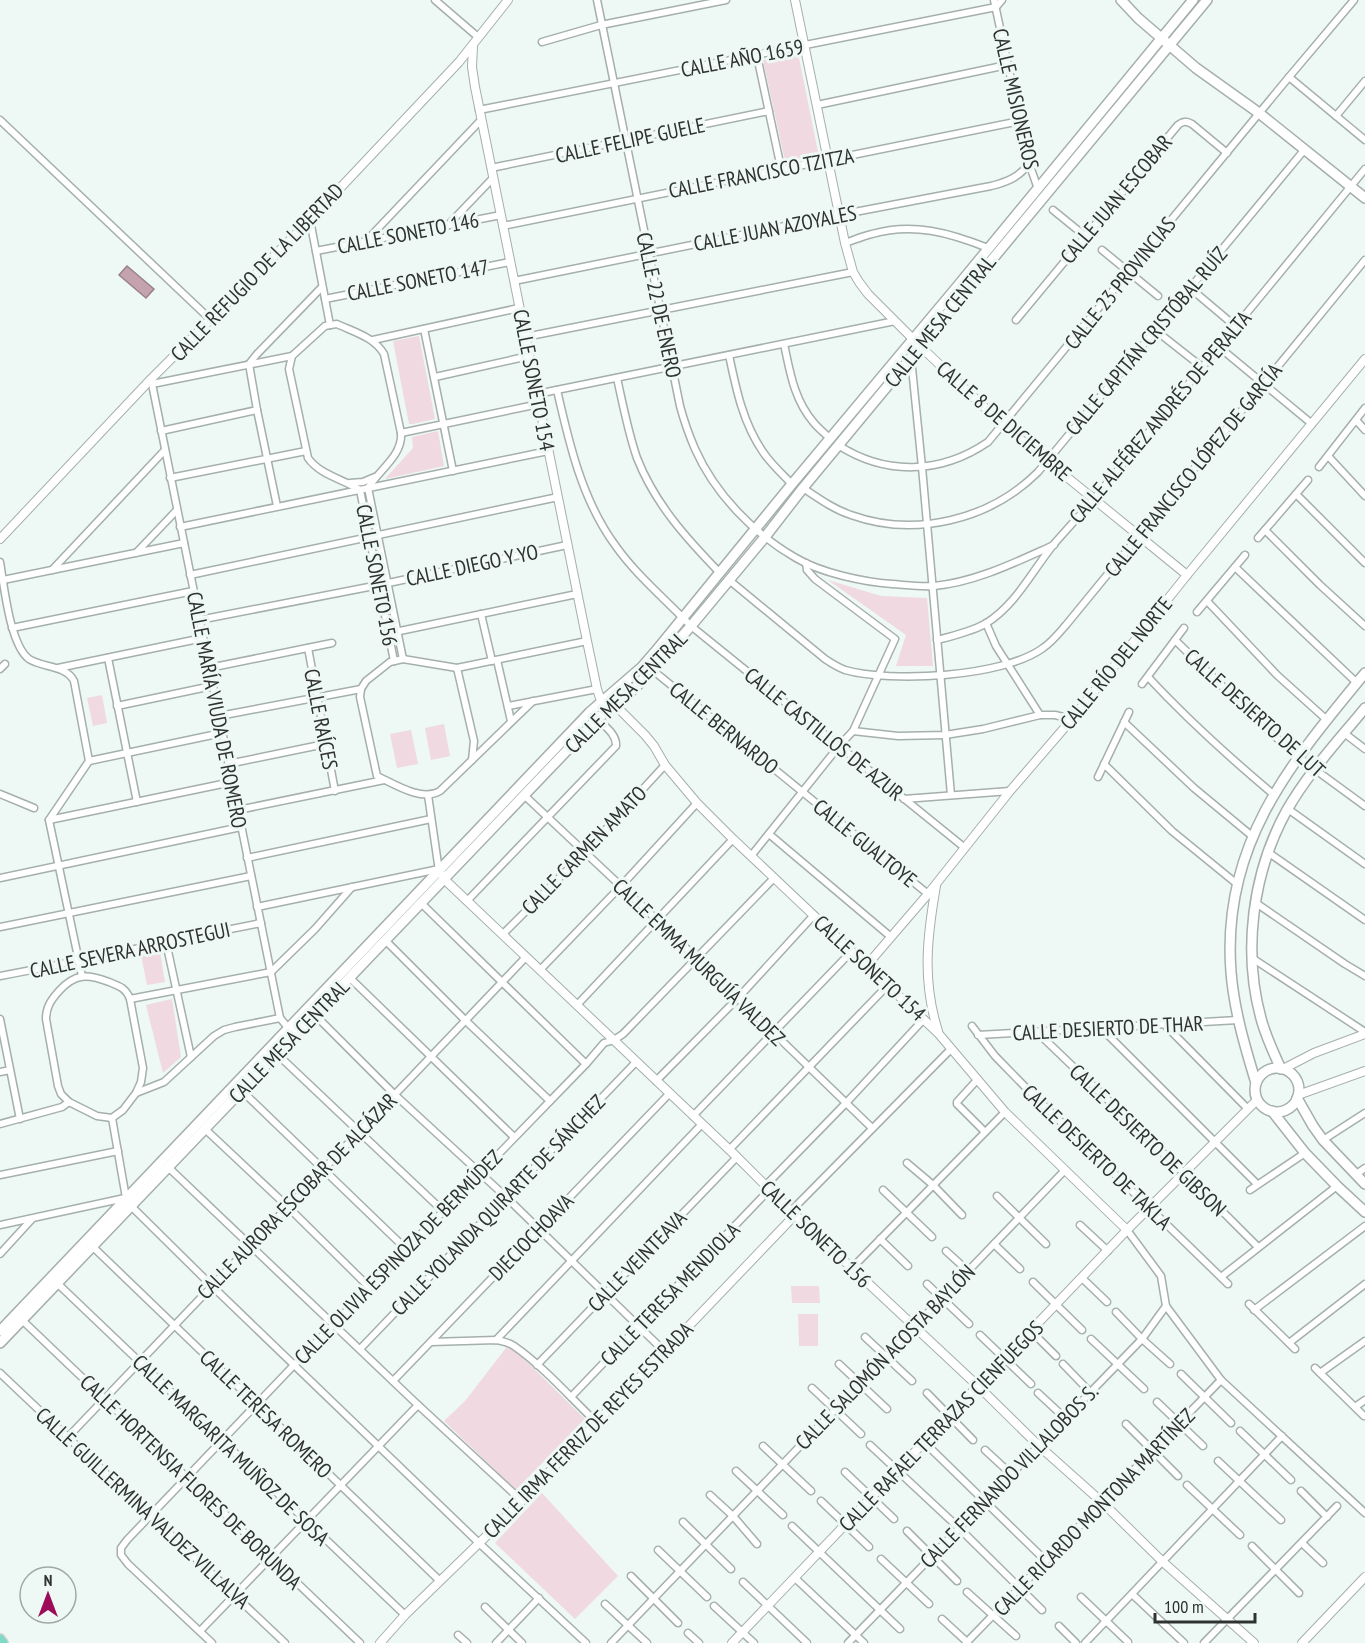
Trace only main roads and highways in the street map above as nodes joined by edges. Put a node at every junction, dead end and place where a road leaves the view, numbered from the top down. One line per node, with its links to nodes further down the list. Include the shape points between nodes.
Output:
1 (1121, 0): 4 (main road)
2 (1193, 0): 4 (main road, CALLE MESA CENTRAL)
3 (1207, 0): 5 (main road, CALLE MESA CENTRAL)
4 (1162, 39): 5 (main road); 7 (main road, CALLE MESA CENTRAL, via 988,248)
5 (1170, 46): 6 (main road); 7 (main road, CALLE MESA CENTRAL)
6 (1365, 198)
7 (916, 343): 8 (main road, CALLE MESA CENTRAL); 8 (main road, CALLE MESA CENTRAL, via 911,357)
8 (834, 442): 9 (main road, CALLE MESA CENTRAL, via 792,484); 9 (main road, CALLE MESA CENTRAL, via 765,537 691,626)
9 (649, 667): 12 (main road, CALLE MESA CENTRAL, via 615,705); 12 (main road, CALLE MESA CENTRAL, via 601,702)
10 (1365, 673): 16 (main road, via 1273,794 1252,836 1237,884 1231,923 1231,973 1238,1020)
11 (1365, 708): 15 (main road, via 1288,809 1277,830 1256,896 1254,985 1268,1039)
12 (598, 714): 13 (main road, CALLE MESA CENTRAL); 13 (main road, CALLE MESA CENTRAL, via 525,796)
13 (441, 873): 14 (main road, CALLE MESA CENTRAL); 14 (main road, CALLE MESA CENTRAL, via 421,903 314,1014)
14 (292, 1031): 20 (main road, CALLE MESA CENTRAL); 20 (main road, CALLE MESA CENTRAL, via 277,1054 168,1167)
15 (1282, 1069): 16 (main road, via 1269,1070); 17 (main road, via 1297,1082)
16 (1256, 1083): 18 (main road, via 1257,1100)
17 (1298, 1097): 18 (main road, via 1290,1108); 19 (main road, via 1323,1140)
18 (1272, 1112): 21 (main road, via 1305,1153)
19 (1365, 1184)
20 (128, 1202): 22 (main road, CALLE MESA CENTRAL); 23 (main road, CALLE MESA CENTRAL)
21 (1365, 1212)
22 (0, 1331)
23 (0, 1343)
24 (0, 1639): 25 (main road)
25 (3, 1643)

